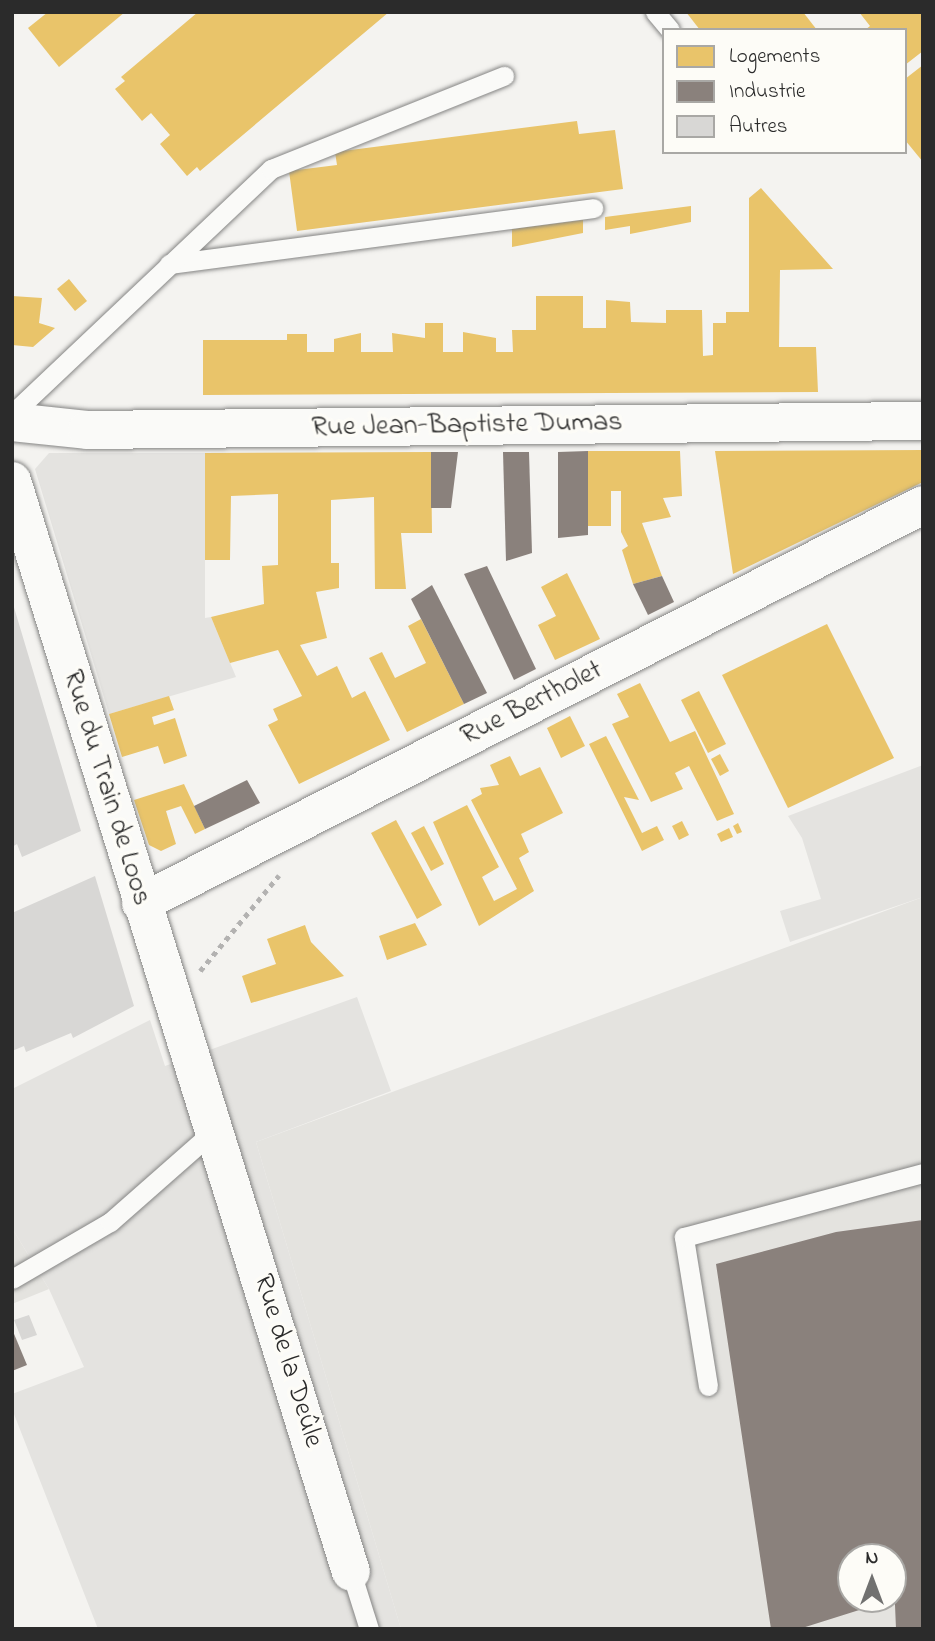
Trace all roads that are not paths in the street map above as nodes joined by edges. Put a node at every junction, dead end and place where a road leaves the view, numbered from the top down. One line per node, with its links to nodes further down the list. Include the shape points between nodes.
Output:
1 (655, 12): 2 (lane)
2 (668, 28)
3 (504, 76): 5 (lane, via 271,169)
4 (593, 208): 5 (lane)
5 (169, 264): 6 (lane)
6 (12, 414)
7 (923, 421): 8 (street, Rue Jean-Baptiste Dumas, via 88,430)
8 (12, 422)
9 (12, 481): 11 (street, Rue du Train de Loos)
10 (923, 505): 11 (street, Rue Bertholet)
11 (141, 903): 12 (street, Rue du Train de Loos)
12 (205, 1093): 13 (street, Rue de la Deûle)
13 (216, 1129): 15 (lane, via 110,1222); 17 (street, Rue de la Deûle)
14 (923, 1173): 16 (lane, via 684,1237)
15 (12, 1279)
16 (708, 1386)
17 (351, 1572): 18 (lane, Rue de la Deûle)
18 (369, 1629)

